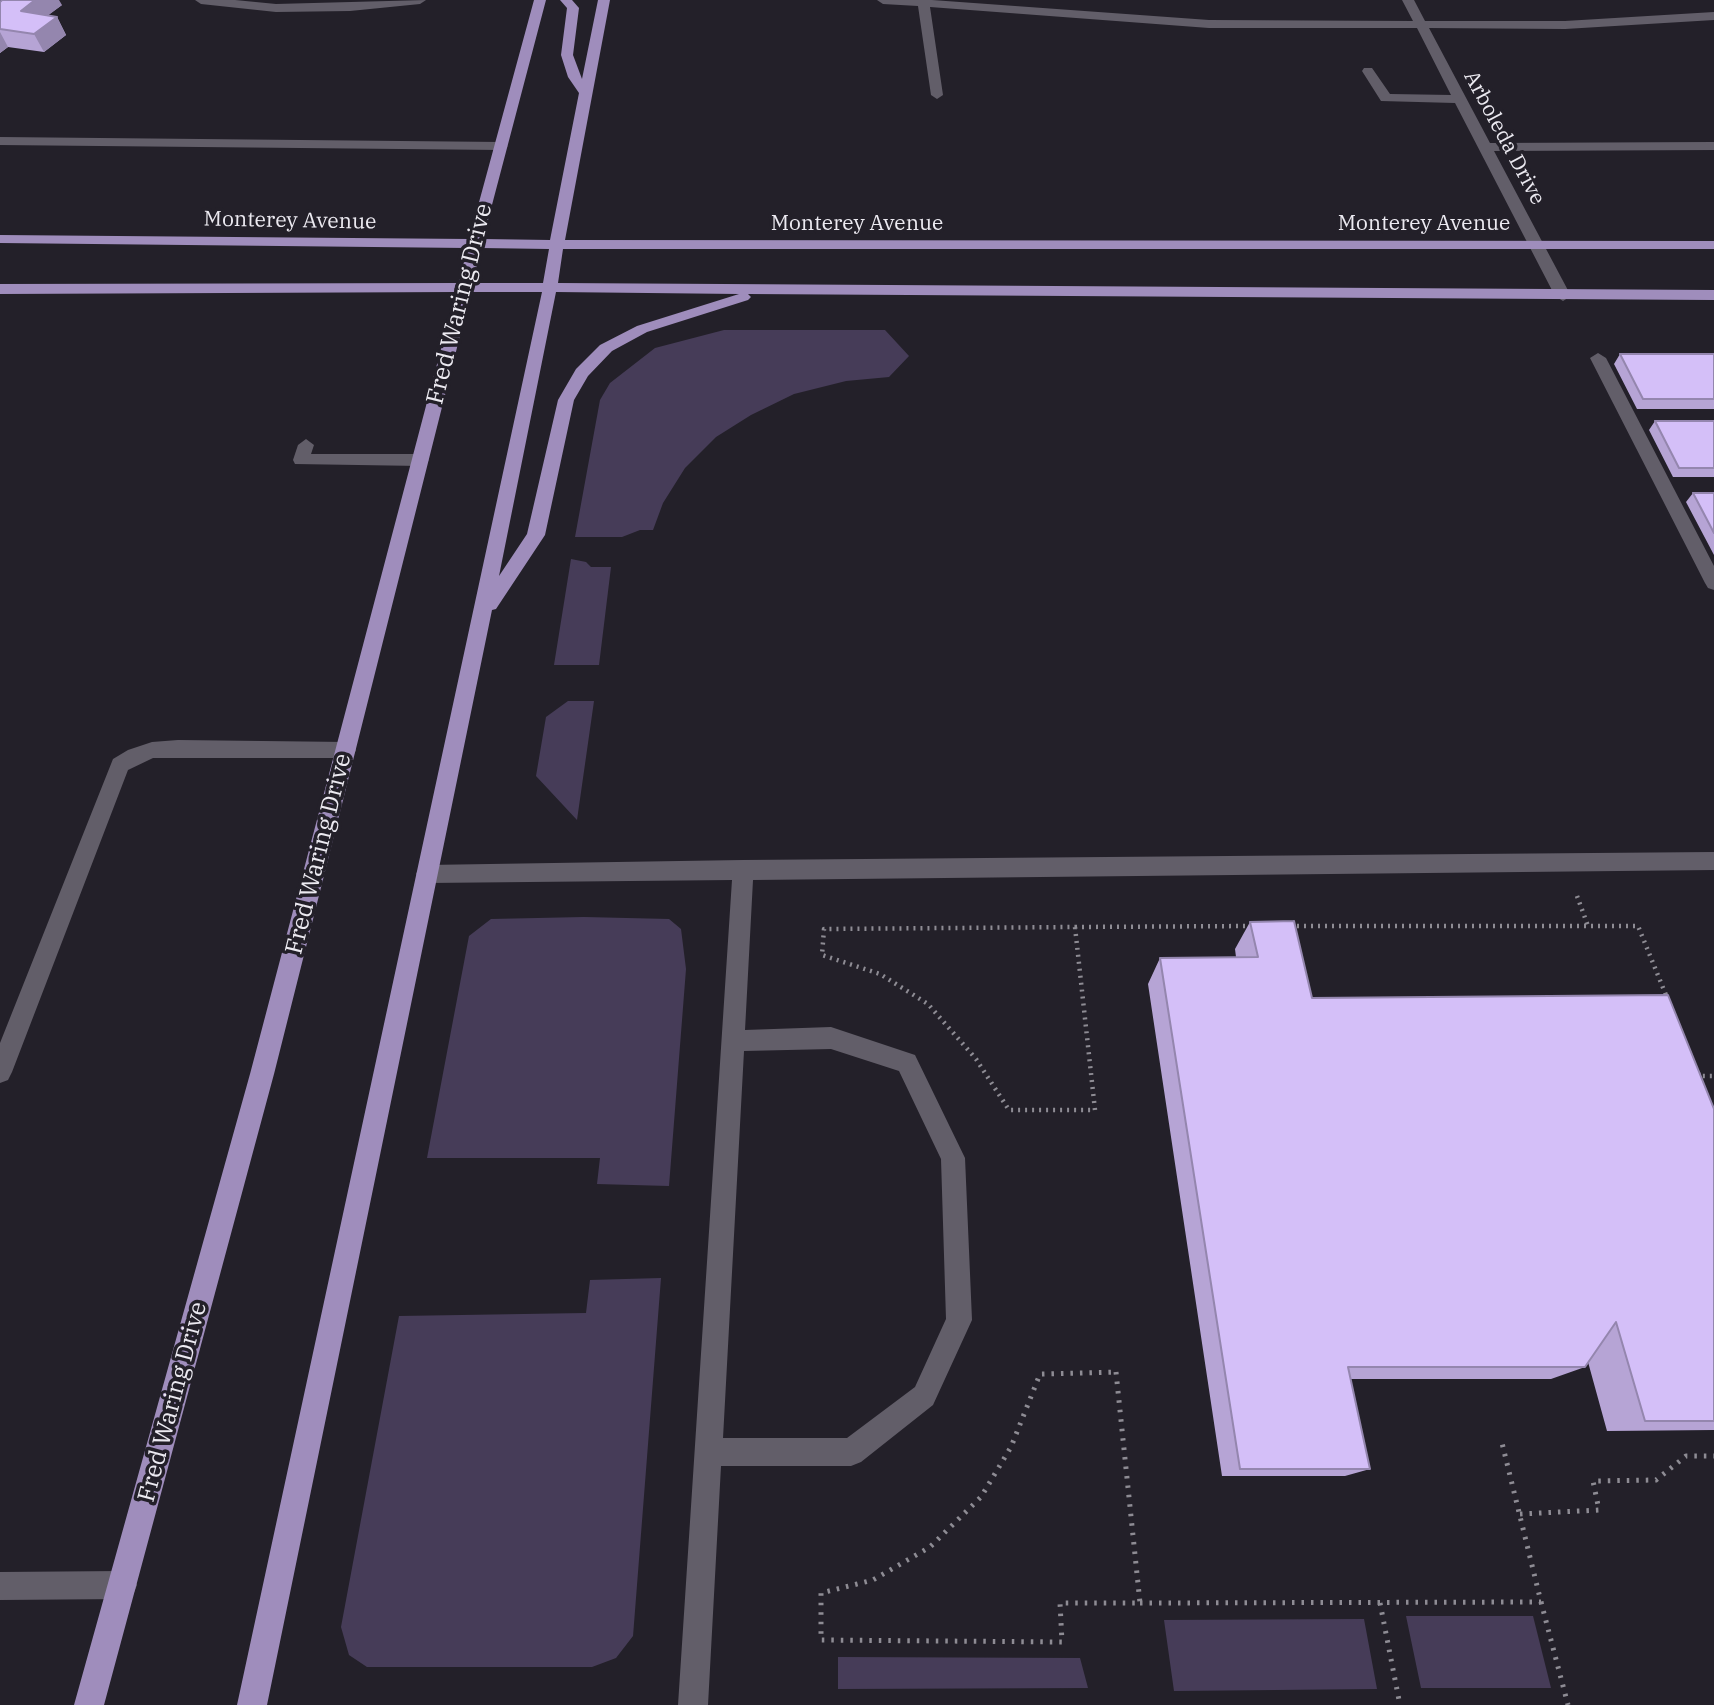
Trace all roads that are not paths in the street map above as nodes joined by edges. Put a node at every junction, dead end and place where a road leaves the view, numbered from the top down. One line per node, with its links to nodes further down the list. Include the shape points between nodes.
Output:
1 (201, 0): 2 (street, via 276,8)
2 (420, 0)
3 (540, 0): 17 (main road, Fred Waring Drive)
4 (566, 0): 13 (main road, via 573,8 567,55 574,77)
5 (604, 0): 13 (main road)
6 (883, 0): 8 (street)
7 (1408, 0): 11 (street, Arboleda Drive)
8 (924, 4): 9 (street); 14 (street)
9 (1004, 6): 11 (street, via 1209,24)
10 (1714, 16): 11 (street, via 1565,25)
11 (1421, 26): 15 (street, Arboleda Drive)
12 (1368, 71): 15 (street, via 1386,98)
13 (586, 93): 22 (main road)
14 (937, 95)
15 (1460, 99): 19 (street, Arboleda Drive)
16 (0, 141): 17 (street)
17 (500, 146): 21 (main road, Fred Waring Drive)
18 (1714, 146): 19 (street)
19 (1485, 147): 24 (street, Arboleda Drive)
20 (0, 240): 21 (main road, Monterey Avenue)
21 (476, 244): 22 (main road, Monterey Avenue); 25 (main road, Fred Waring Drive)
22 (559, 244): 24 (main road, Monterey Avenue); 26 (main road)
23 (1714, 245): 24 (main road, Monterey Avenue)
24 (1536, 246): 30 (street, Arboleda Drive)
25 (465, 288): 26 (main road); 27 (main road); 33 (main road, Fred Waring Drive)
26 (551, 288): 28 (main road); 35 (main road)
27 (0, 289)
28 (764, 290): 30 (main road); 35 (main road, via 642,329 607,348 582,373 566,400 536,535)
29 (1714, 295): 30 (main road)
30 (1563, 296)
31 (1598, 358): 34 (street)
32 (306, 445): 33 (street, via 301,460)
33 (421, 460): 36 (main road, Fred Waring Drive)
34 (1714, 583)
35 (484, 614): 39 (main road)
36 (346, 750): 41 (street, via 178,748 152,750 120,765); 43 (main road, Fred Waring Drive)
37 (1714, 861): 38 (street)
38 (743, 869): 39 (street); 40 (street)
39 (427, 874): 46 (main road)
40 (732, 1041): 42 (street); 42 (street, via 831,1038 907,1063 953,1157 959,1320 924,1396 851,1452)
41 (0, 1072)
42 (708, 1452): 47 (street)
43 (123, 1585): 44 (street); 45 (main road, Fred Waring Drive)
44 (0, 1586)
45 (89, 1705)
46 (251, 1705)
47 (693, 1705)

